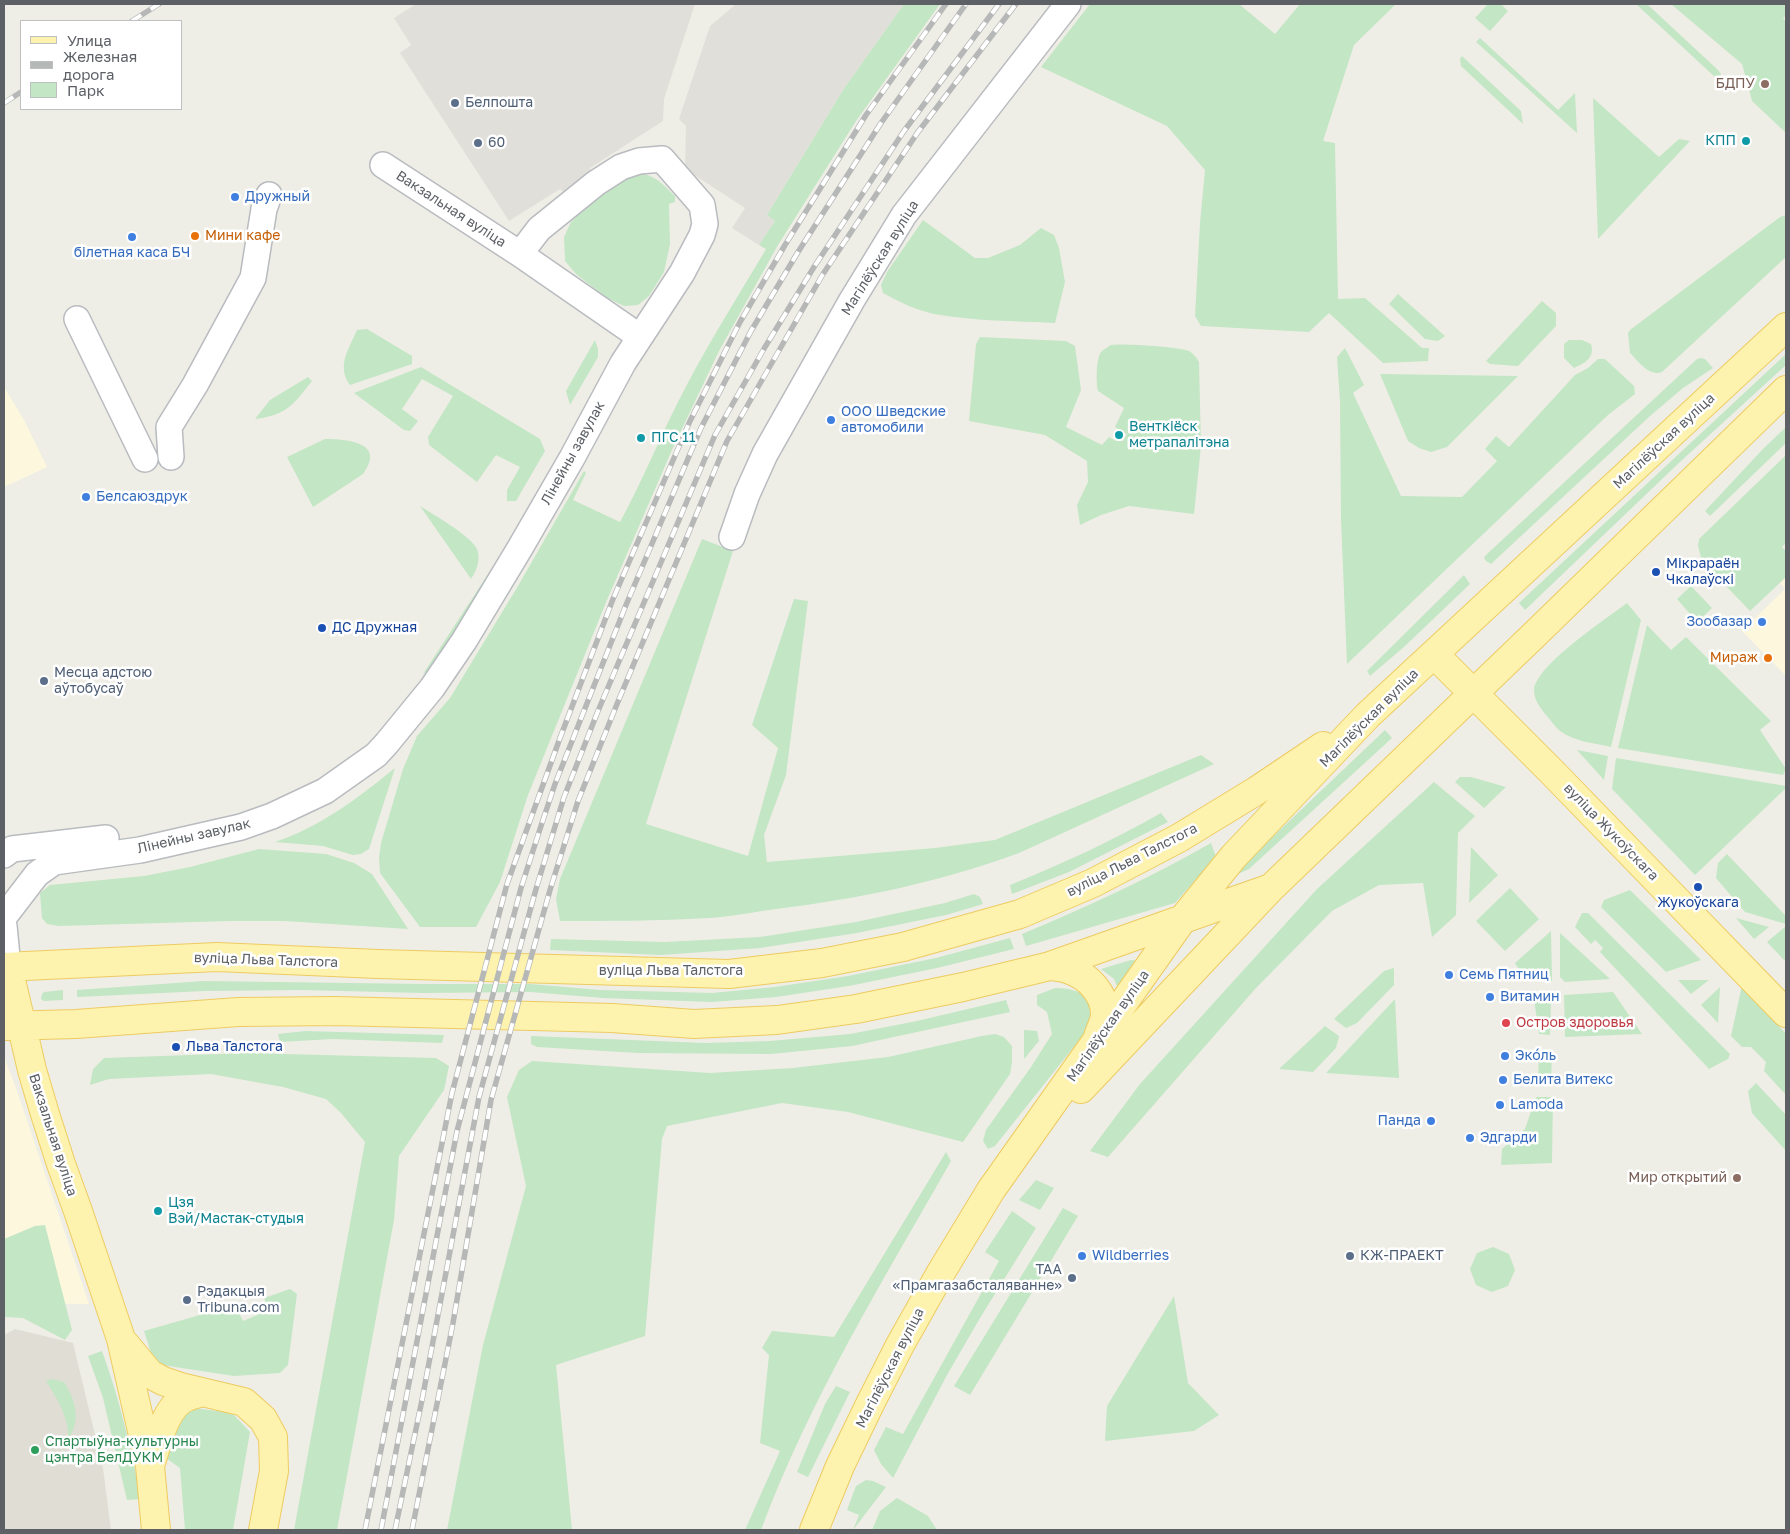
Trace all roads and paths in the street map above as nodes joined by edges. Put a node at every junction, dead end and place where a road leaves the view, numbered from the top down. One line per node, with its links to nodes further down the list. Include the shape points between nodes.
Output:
1 (1068, 4): 12 (street, Магілёўская вуліца, via 904,215 765,454)
2 (662, 159): 5 (street, Вакзальная вуліца, via 621,167 539,229); 8 (street, Лінейны завулак, via 702,206 705,224 682,273)
3 (383, 164): 5 (street, Вакзальная вуліца)
4 (269, 195): 10 (street, via 253,278 169,427)
5 (520, 254): 8 (street, Вакзальная вуліца)
6 (77, 319): 11 (street)
7 (1786, 327): 13 (main road, Магілёўская вуліца)
8 (640, 337): 16 (street, Лінейны завулак, via 464,641 432,688)
9 (1786, 390): 14 (main road, Магілёўская вуліца)
10 (170, 457)
11 (145, 459)
12 (732, 537)
13 (1434, 654): 14 (main road, вуліца Жукоўскага); 15 (main road, Магілёўская вуліца)
14 (1473, 693): 18 (main road, Магілёўская вуліца); 24 (main road, вуліца Жукоўскага)
15 (1368, 715): 20 (main road, Магілёўская вуліца, via 1234,856); 23 (main road, вуліца Льва Талстога, via 1256,791 1179,838 1093,883 1020,914 903,947 822,963 729,974 218,957)
16 (387, 743): 17 (street, Лінейны завулак, via 370,750 320,785 240,820 196,829 12,849); 19 (street, Лінейны завулак, via 376,755 325,791 241,828 140,850 54,862 38,874)
17 (4, 855)
18 (1271, 888): 20 (main road); 27 (main road, Магілёўская вуліца)
19 (4, 917)
20 (1182, 920): 22 (main road); 26 (main road, Магілёўская вуліца)
21 (4, 926): 23 (street, Вакзальная вуліца)
22 (1050, 966): 25 (main road, via 856,1009 777,1020 694,1024 612,1018 336,1011 238,1012); 26 (main road, via 1070,969 1099,993 1105,1015)
23 (6, 967): 25 (main road, Вакзальная вуліца)
24 (1786, 1013)
25 (13, 1026): 28 (main road, Вакзальная вуліца, via 32,1070)
26 (1096, 1044): 27 (main road, Магілёўская вуліца)
27 (1012, 1163): 33 (main road, Магілёўская вуліца, via 991,1190 900,1344 840,1466)
28 (121, 1339): 29 (main road, via 150,1374); 30 (main road, Вакзальная вуліца)
29 (202, 1392): 30 (main road, via 185,1397 174,1407 164,1423); 32 (main road, via 244,1402 263,1419 273,1437 274,1471)
30 (150, 1466): 31 (main road, Вакзальная вуліца)
31 (156, 1530)
32 (263, 1530)
33 (814, 1530)

